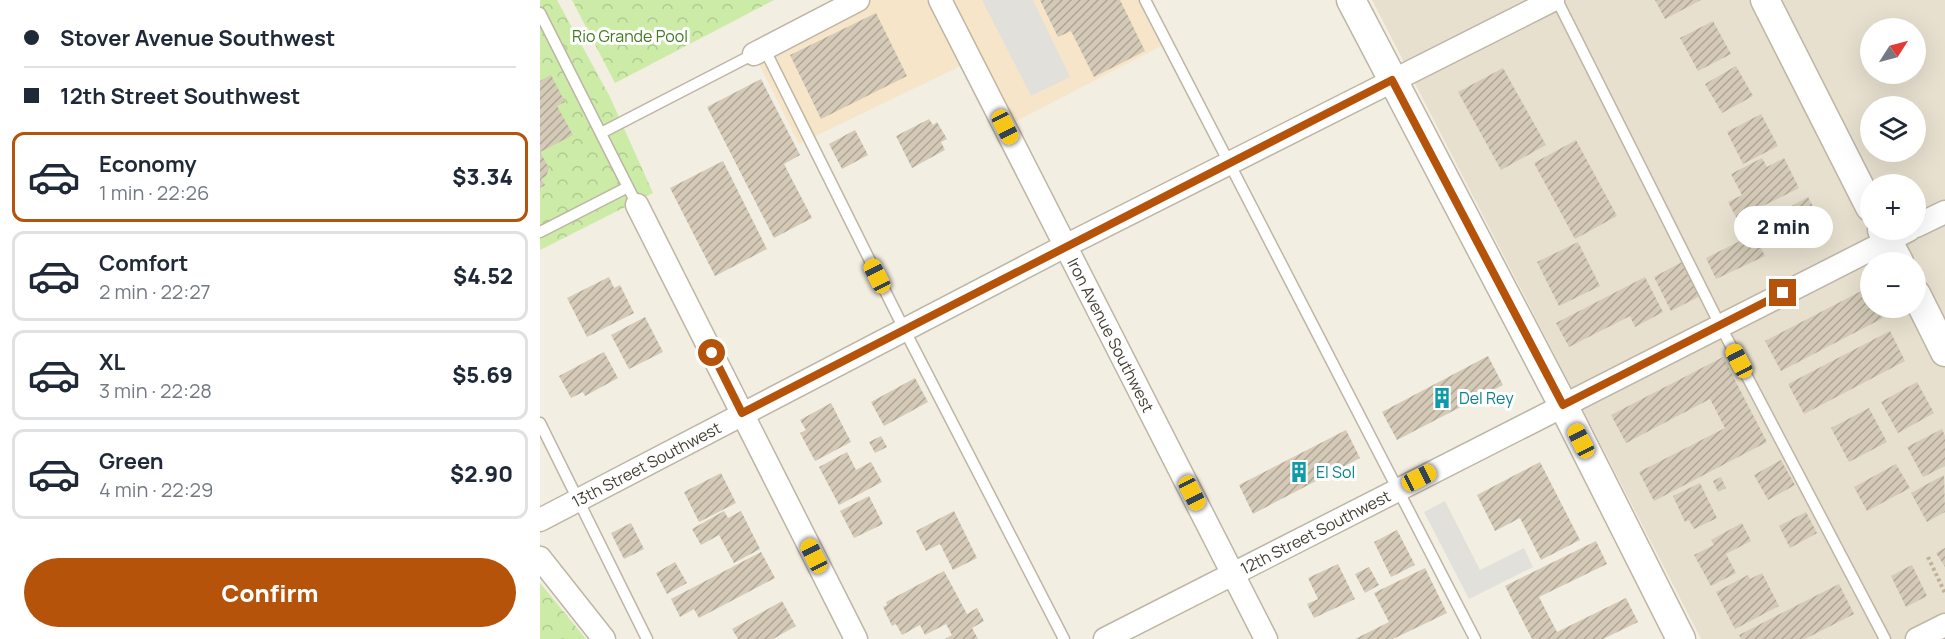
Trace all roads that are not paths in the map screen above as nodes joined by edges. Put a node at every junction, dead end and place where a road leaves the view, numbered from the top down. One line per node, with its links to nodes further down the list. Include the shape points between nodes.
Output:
1 (858, 0): 8 (street)
2 (940, 0): 18 (street, Iron Avenue Southwest)
3 (1145, 0): 11 (lane)
4 (1351, 0): 9 (street)
5 (1555, 0): 9 (street, 13th Street Southwest); 20 (lane)
6 (1765, 0): 12 (street)
7 (540, 13): 10 (lane)
8 (759, 51): 10 (lane); 21 (lane)
9 (1392, 80): 11 (street, 13th Street Southwest); 23 (street)
10 (601, 133): 13 (lane)
11 (1228, 163): 18 (street, 13th Street Southwest); 26 (lane)
12 (1860, 187)
13 (632, 196): 16 (lane); 24 (street)
14 (1945, 212): 15 (street)
15 (1926, 221)
16 (540, 232)
17 (1895, 240): 20 (street, 12th Street Southwest)
18 (1066, 245): 21 (street, 13th Street Southwest); 30 (street, Iron Avenue Southwest)
19 (1926, 314): 22 (street)
20 (1720, 325): 23 (street, 12th Street Southwest); 40 (lane)
21 (904, 330): 24 (street, 13th Street Southwest); 35 (lane)
22 (1945, 352)
23 (1563, 405): 26 (street, 12th Street Southwest); 39 (street)
24 (742, 413): 27 (street, 13th Street Southwest); 34 (street)
25 (540, 423): 27 (lane)
26 (1397, 489): 30 (street, 12th Street Southwest); 38 (lane)
27 (578, 500): 28 (street, 13th Street Southwest); 33 (lane)
28 (540, 520)
29 (540, 558): 32 (street)
30 (1233, 575): 36 (street, 12th Street Southwest); 37 (street, Iron Avenue Southwest)
31 (1945, 625): 41 (street)
32 (604, 639)
33 (647, 639)
34 (856, 639)
35 (1064, 639)
36 (1106, 639)
37 (1266, 639)
38 (1475, 639)
39 (1681, 639)
40 (1885, 639)
41 (1917, 639)

